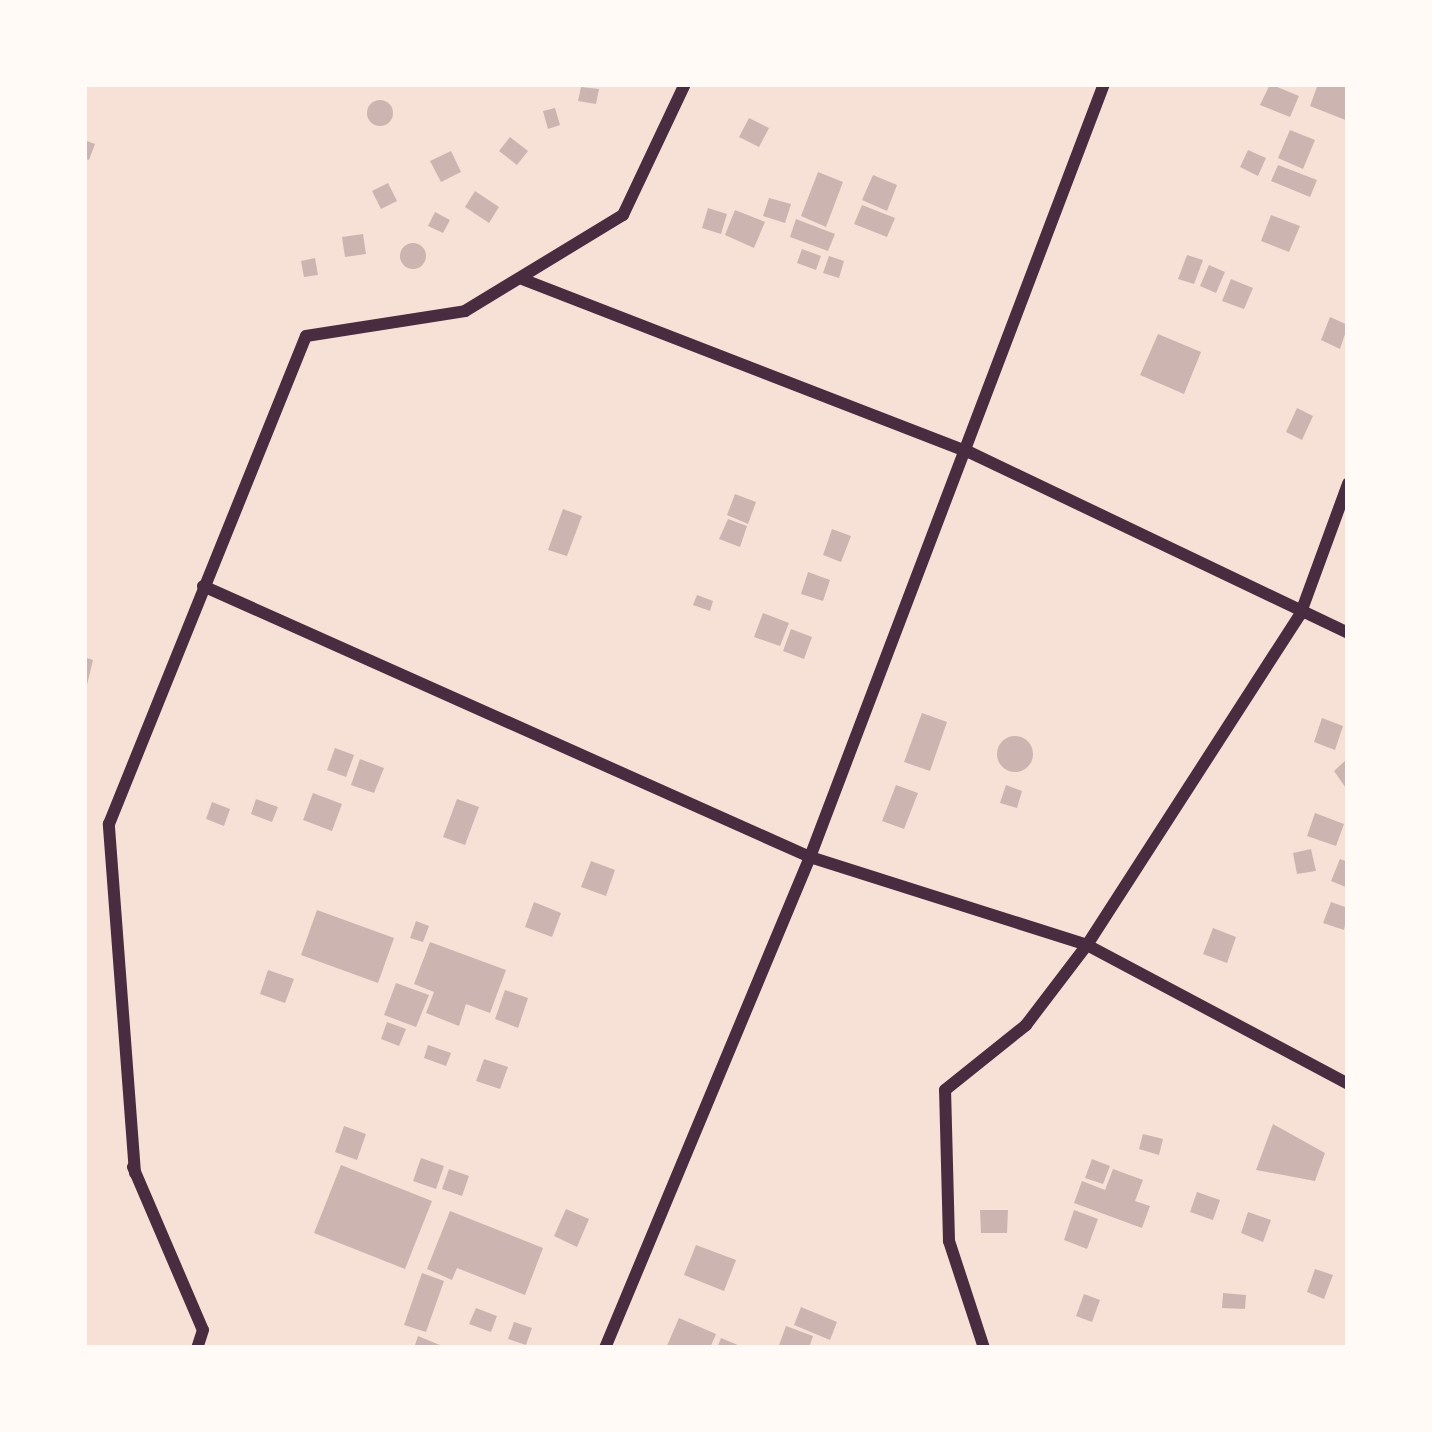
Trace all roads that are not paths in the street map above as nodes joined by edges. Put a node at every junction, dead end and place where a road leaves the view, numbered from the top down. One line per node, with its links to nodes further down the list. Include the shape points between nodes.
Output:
1 (685, 84): 3 (street, via 623,215)
2 (1104, 84): 4 (street)
3 (522, 279): 4 (street); 6 (street, via 465,311 305,335)
4 (969, 452): 7 (street); 9 (street)
5 (1348, 484): 7 (street)
6 (203, 586): 9 (street); 12 (street, via 109,824 132,1166 203,1330)
7 (1300, 615): 8 (street); 10 (street)
8 (1348, 633)
9 (810, 857): 10 (street); 13 (street)
10 (1087, 945): 11 (street); 14 (street, via 1026,1024 944,1090 949,1241)
11 (1348, 1084)
12 (197, 1348)
13 (605, 1348)
14 (983, 1348)

